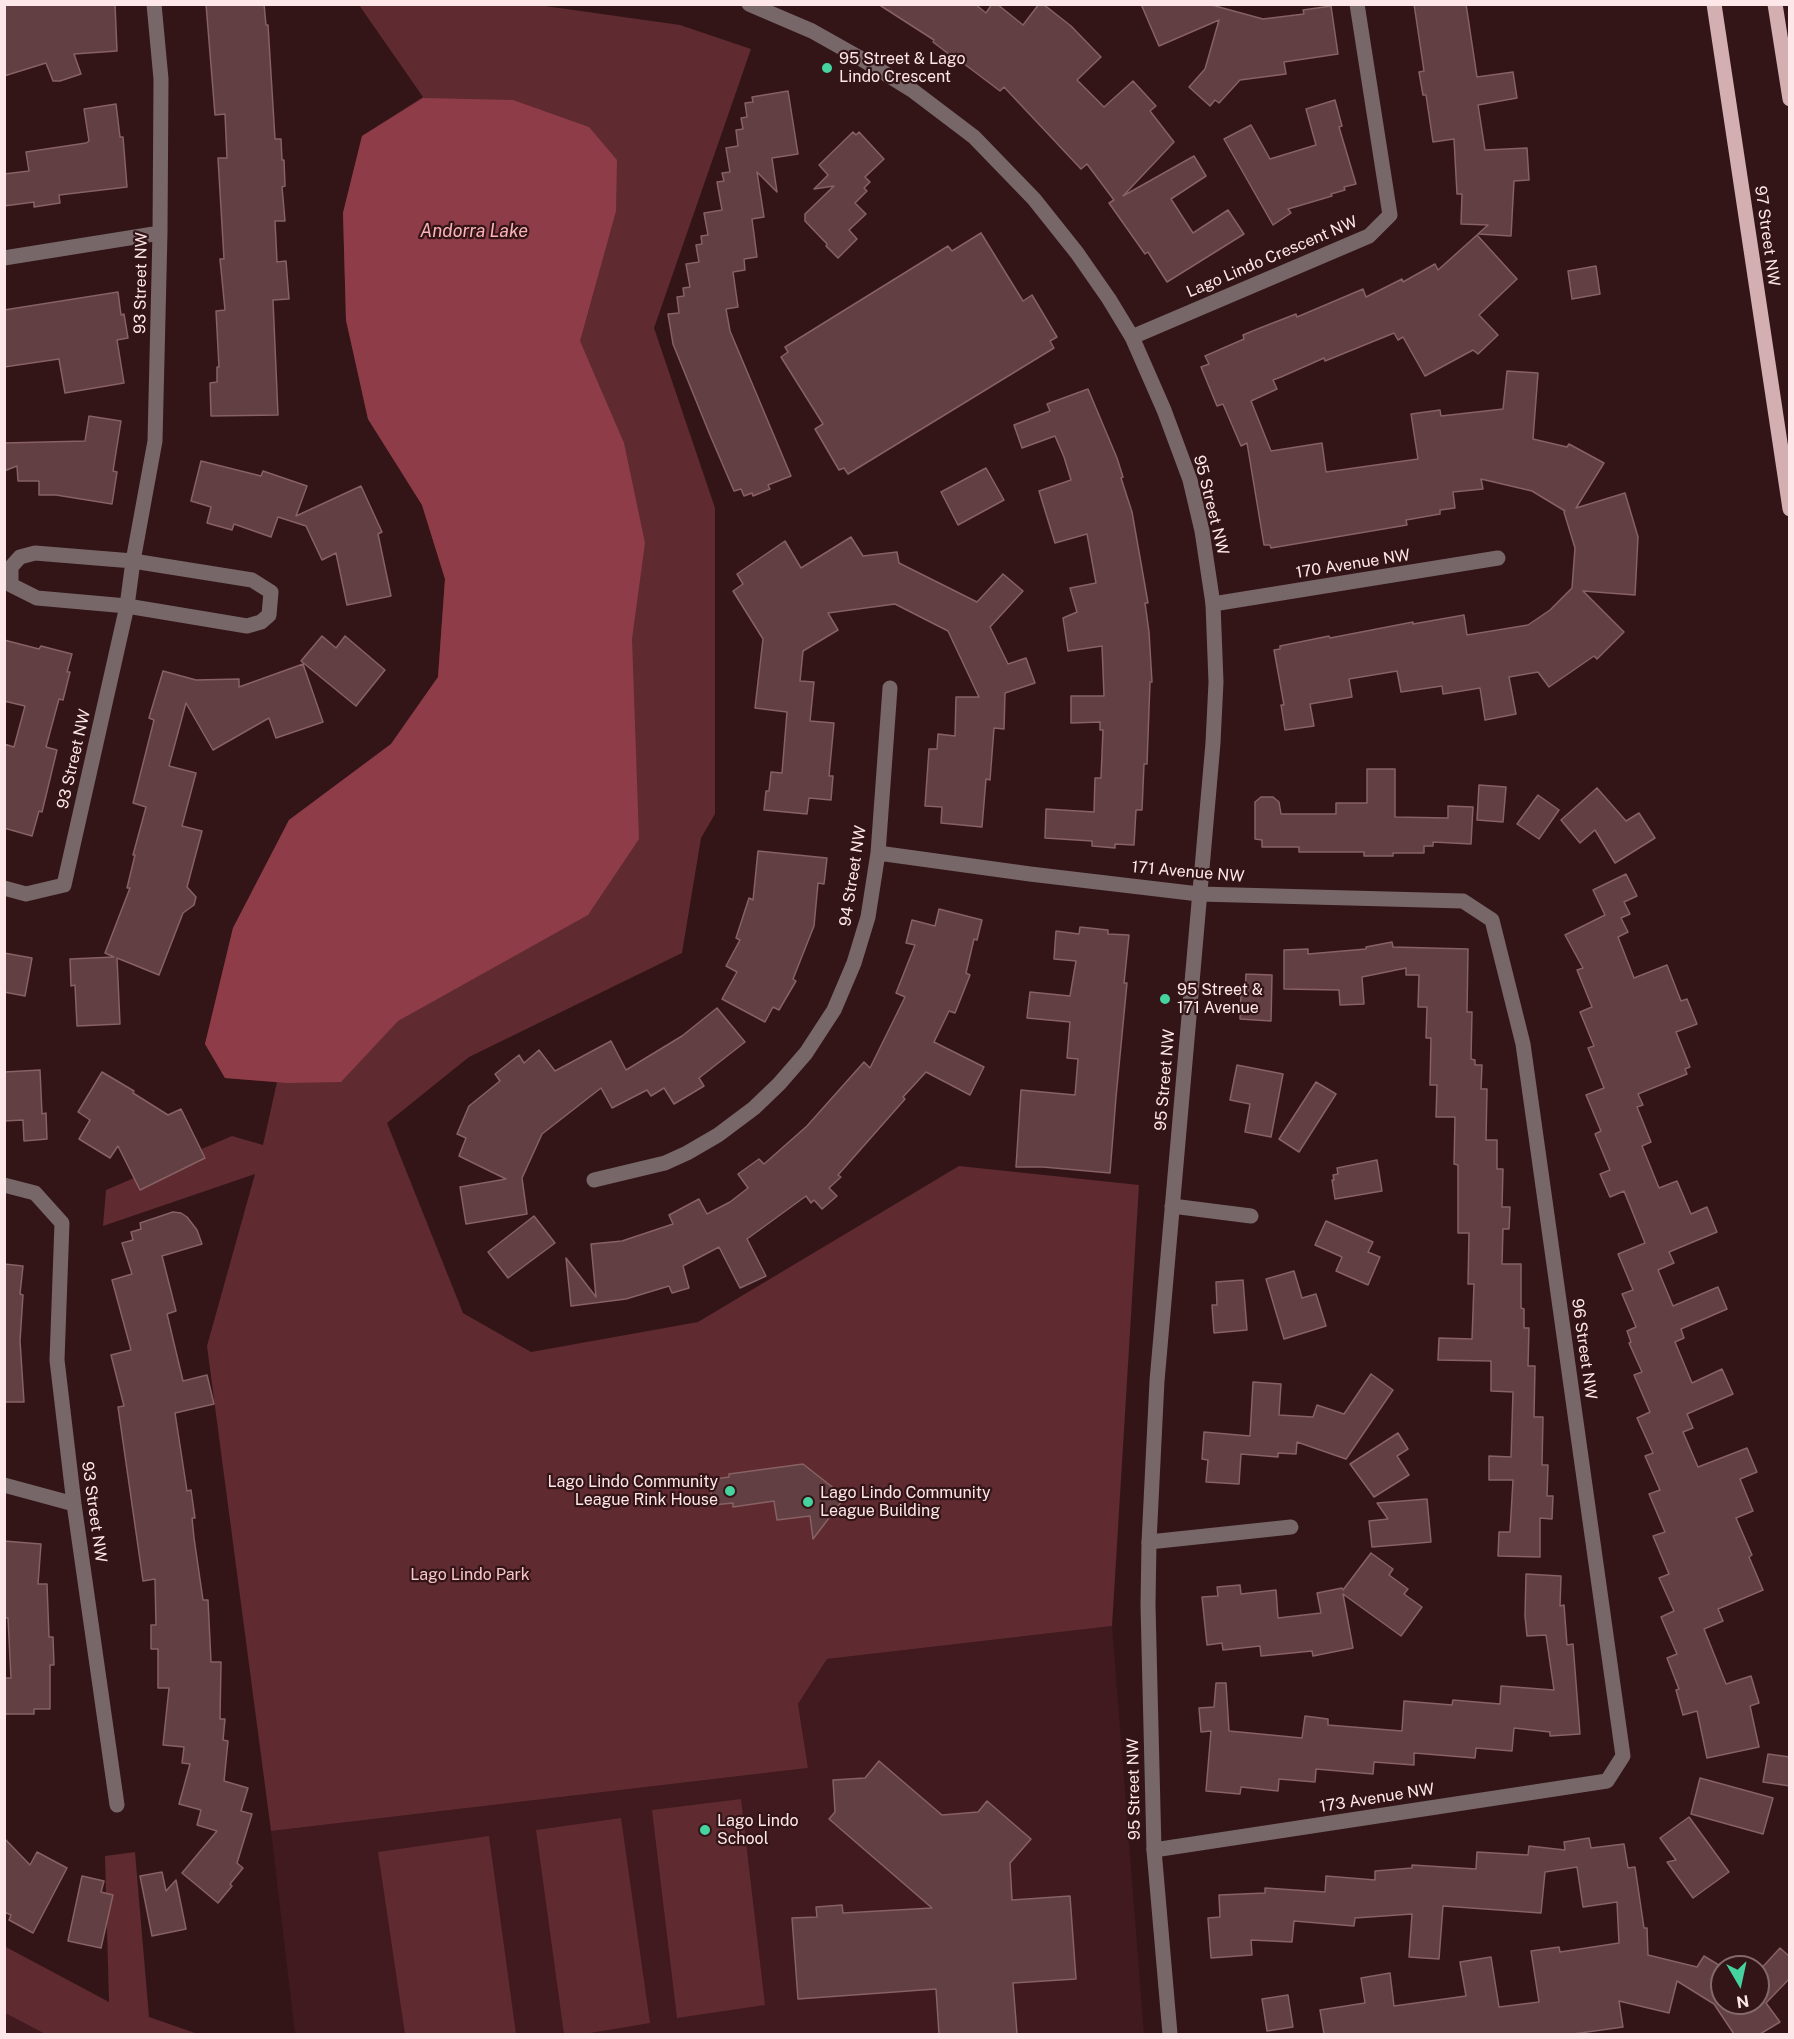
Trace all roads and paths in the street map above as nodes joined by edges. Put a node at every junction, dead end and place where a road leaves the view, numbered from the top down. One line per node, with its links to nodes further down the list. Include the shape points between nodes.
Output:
1 (154, 4): 7 (street, 93 Street NW, via 161,80)
2 (749, 4): 9 (street, 95 Street NW, via 812,31 860,58 912,90 974,137 1034,199 1077,253)
3 (1357, 4): 9 (street, Lago Lindo Crescent NW, via 1390,215 1369,236)
4 (1714, 4): 10 (main road, 97 Street NW)
5 (1775, 4): 6 (main road)
6 (1790, 99)
7 (160, 233): 8 (street); 12 (street, 93 Street NW, via 155,441)
8 (4, 258)
9 (1132, 337): 13 (street, 95 Street NW, via 1190,480)
10 (1790, 509)
11 (1498, 558): 13 (street, 170 Avenue NW)
12 (133, 561): 14 (street, 93 Street NW); 14 (street, via 35,553 20,557 11,567 11,585 37,598); 14 (street, via 252,580 271,592 269,615 247,626)
13 (1213, 604): 18 (street, 95 Street NW, via 1214,743)
14 (127, 606): 17 (street, 93 Street NW, via 64,885 26,894)
15 (890, 688): 16 (street, 94 Street NW)
16 (878, 853): 18 (street, 171 Avenue NW); 20 (street, 94 Street NW, via 868,917 854,963 834,1010 806,1053 754,1108 718,1135 665,1163)
17 (4, 888)
18 (1199, 894): 19 (street, 171 Avenue NW, via 1463,901); 22 (street, 95 Street NW)
19 (1492, 920): 28 (street, 96 Street NW, via 1523,1044 1623,1756)
20 (594, 1180)
21 (4, 1185): 25 (street, 93 Street NW, via 35,1193 62,1223 57,1360)
22 (1172, 1206): 23 (street); 27 (street, 95 Street NW, via 1156,1381)
23 (1251, 1216)
24 (4, 1485): 25 (street)
25 (75, 1504): 29 (street, 93 Street NW)
26 (1291, 1527): 27 (street)
27 (1149, 1542): 30 (street, 95 Street NW)
28 (1606, 1781): 30 (street, 173 Avenue NW)
29 (117, 1804)
30 (1154, 1850): 31 (street, 95 Street NW)
31 (1170, 2034)

